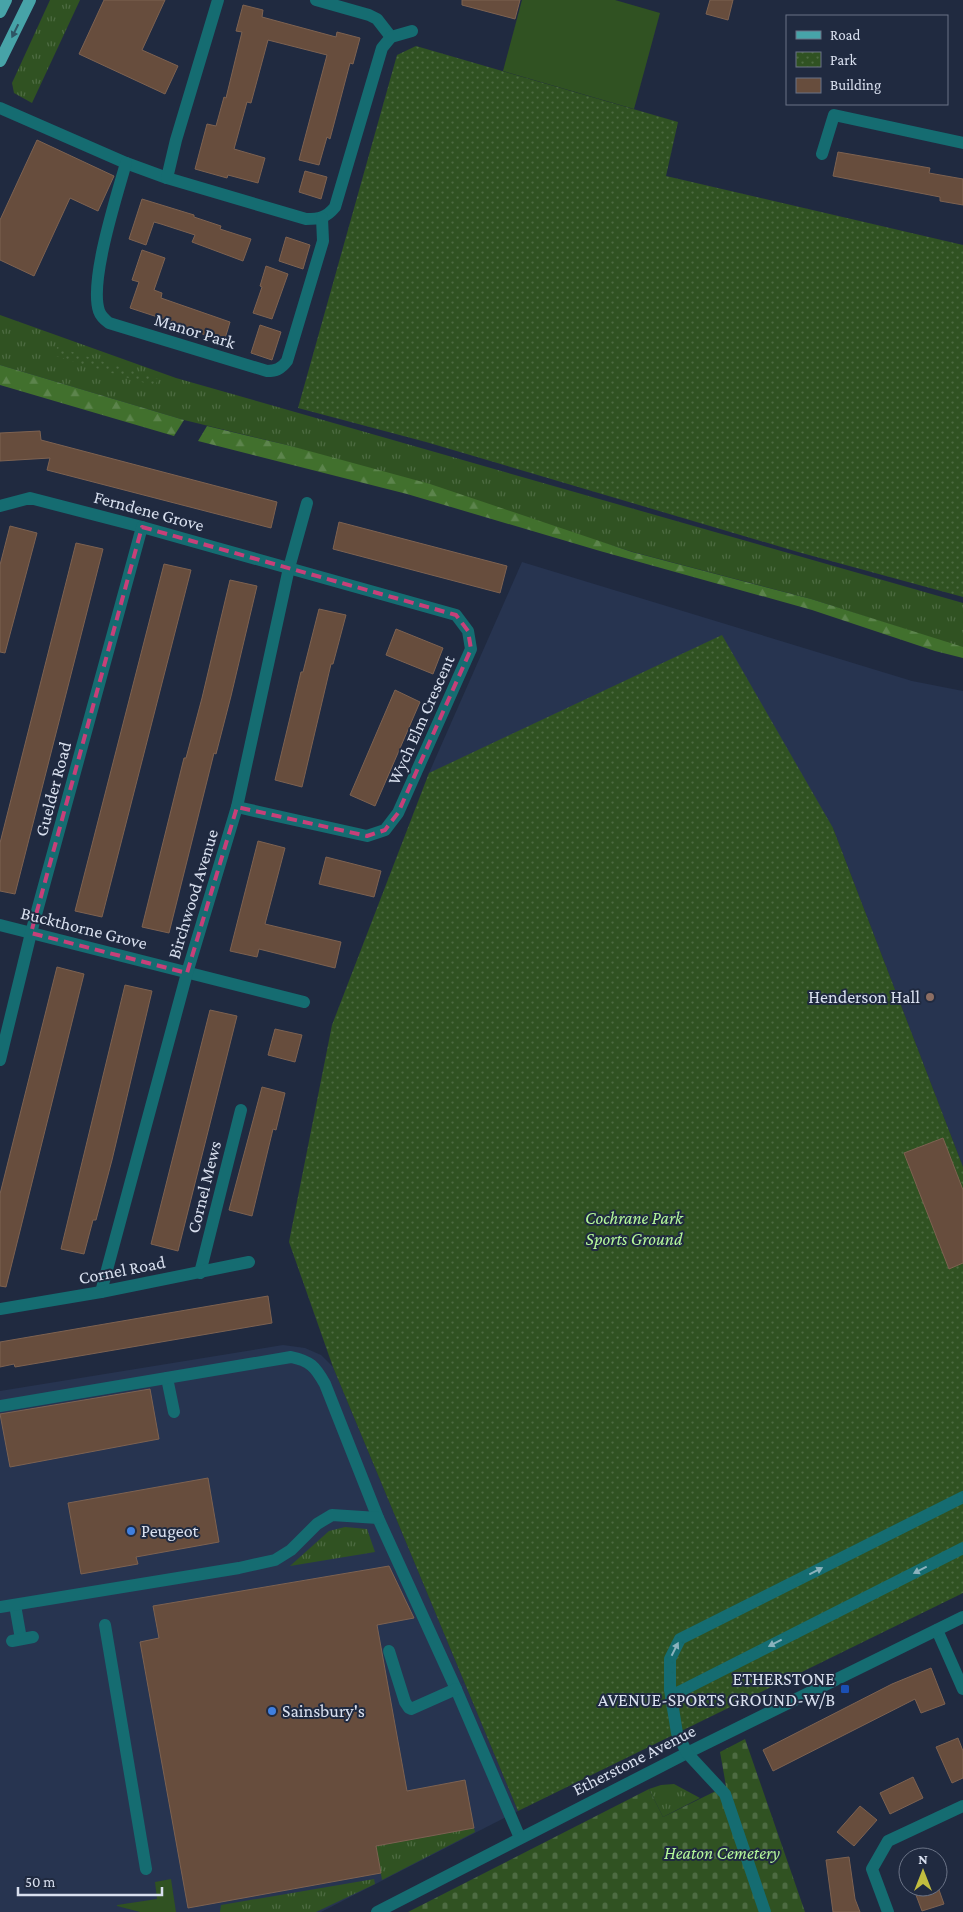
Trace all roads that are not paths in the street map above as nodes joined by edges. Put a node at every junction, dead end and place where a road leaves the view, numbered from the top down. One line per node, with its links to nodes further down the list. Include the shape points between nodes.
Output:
1 (6, 0): 5 (main road)
2 (30, 0): 8 (main road, one-way to 8)
3 (218, 0): 14 (street)
4 (316, 0): 7 (street, via 369,15 377,19)
5 (0, 12)
6 (412, 31): 7 (street)
7 (391, 37): 15 (street, via 379,54 335,207)
8 (0, 61)
9 (0, 108): 13 (street)
10 (835, 109): 11 (street); 12 (street)
11 (963, 143)
12 (822, 154)
13 (126, 163): 14 (street); 15 (street, Manor Park, via 111,214 98,283 98,305 103,318 109,323 267,371 275,371 287,362 323,241)
14 (167, 178): 15 (street, via 306,219)
15 (322, 218)
16 (307, 503): 19 (street, Birchwood Avenue)
17 (0, 506): 18 (street, Ferndene Grove, via 30,498)
18 (142, 527): 19 (street, Ferndene Grove); 22 (street, Guelder Road)
19 (289, 568): 20 (street, Birchwood Avenue); 20 (street, Wych Elm Crescent, via 456,615 468,631 472,649 398,813 385,830 367,836)
20 (237, 807): 23 (street, Birchwood Avenue)
21 (0, 925): 22 (street, Buckthorne Grove)
22 (31, 934): 23 (street, Buckthorne Grove); 25 (street, Guelder Road)
23 (188, 973): 24 (street, Buckthorne Grove); 29 (street, Birchwood Avenue)
24 (304, 1002)
25 (0, 1060)
26 (241, 1110): 28 (street, Cornel Mews)
27 (249, 1262): 28 (street, Cornel Road)
28 (200, 1273): 29 (street, Cornel Road)
29 (101, 1292): 30 (street, Cornel Road)
30 (0, 1310)
31 (167, 1378): 32 (street); 33 (street); 35 (street, via 291,1357 306,1360 325,1384)
32 (0, 1406)
33 (174, 1412)
34 (963, 1497): 46 (street, one-way to 34, via 670,1659 680,1639)
35 (378, 1518): 37 (street, via 332,1515 275,1560); 44 (street)
36 (963, 1548): 46 (street, one-way to 46)
37 (15, 1604): 38 (street); 42 (street)
38 (0, 1607)
39 (963, 1617): 41 (street, Etherstone Avenue)
40 (105, 1625): 50 (street)
41 (937, 1630): 45 (street); 47 (street, Etherstone Avenue)
42 (22, 1639)
43 (389, 1651): 44 (street, via 408,1708)
44 (456, 1688): 49 (street)
45 (963, 1689)
46 (671, 1696): 47 (street, via 677,1733)
47 (687, 1753): 49 (street, Etherstone Avenue); 52 (street, via 725,1794)
48 (963, 1806): 53 (street, via 888,1841 872,1869)
49 (520, 1838): 51 (street, Etherstone Avenue)
50 (146, 1869)
51 (377, 1912)
52 (765, 1912)
53 (888, 1912)

